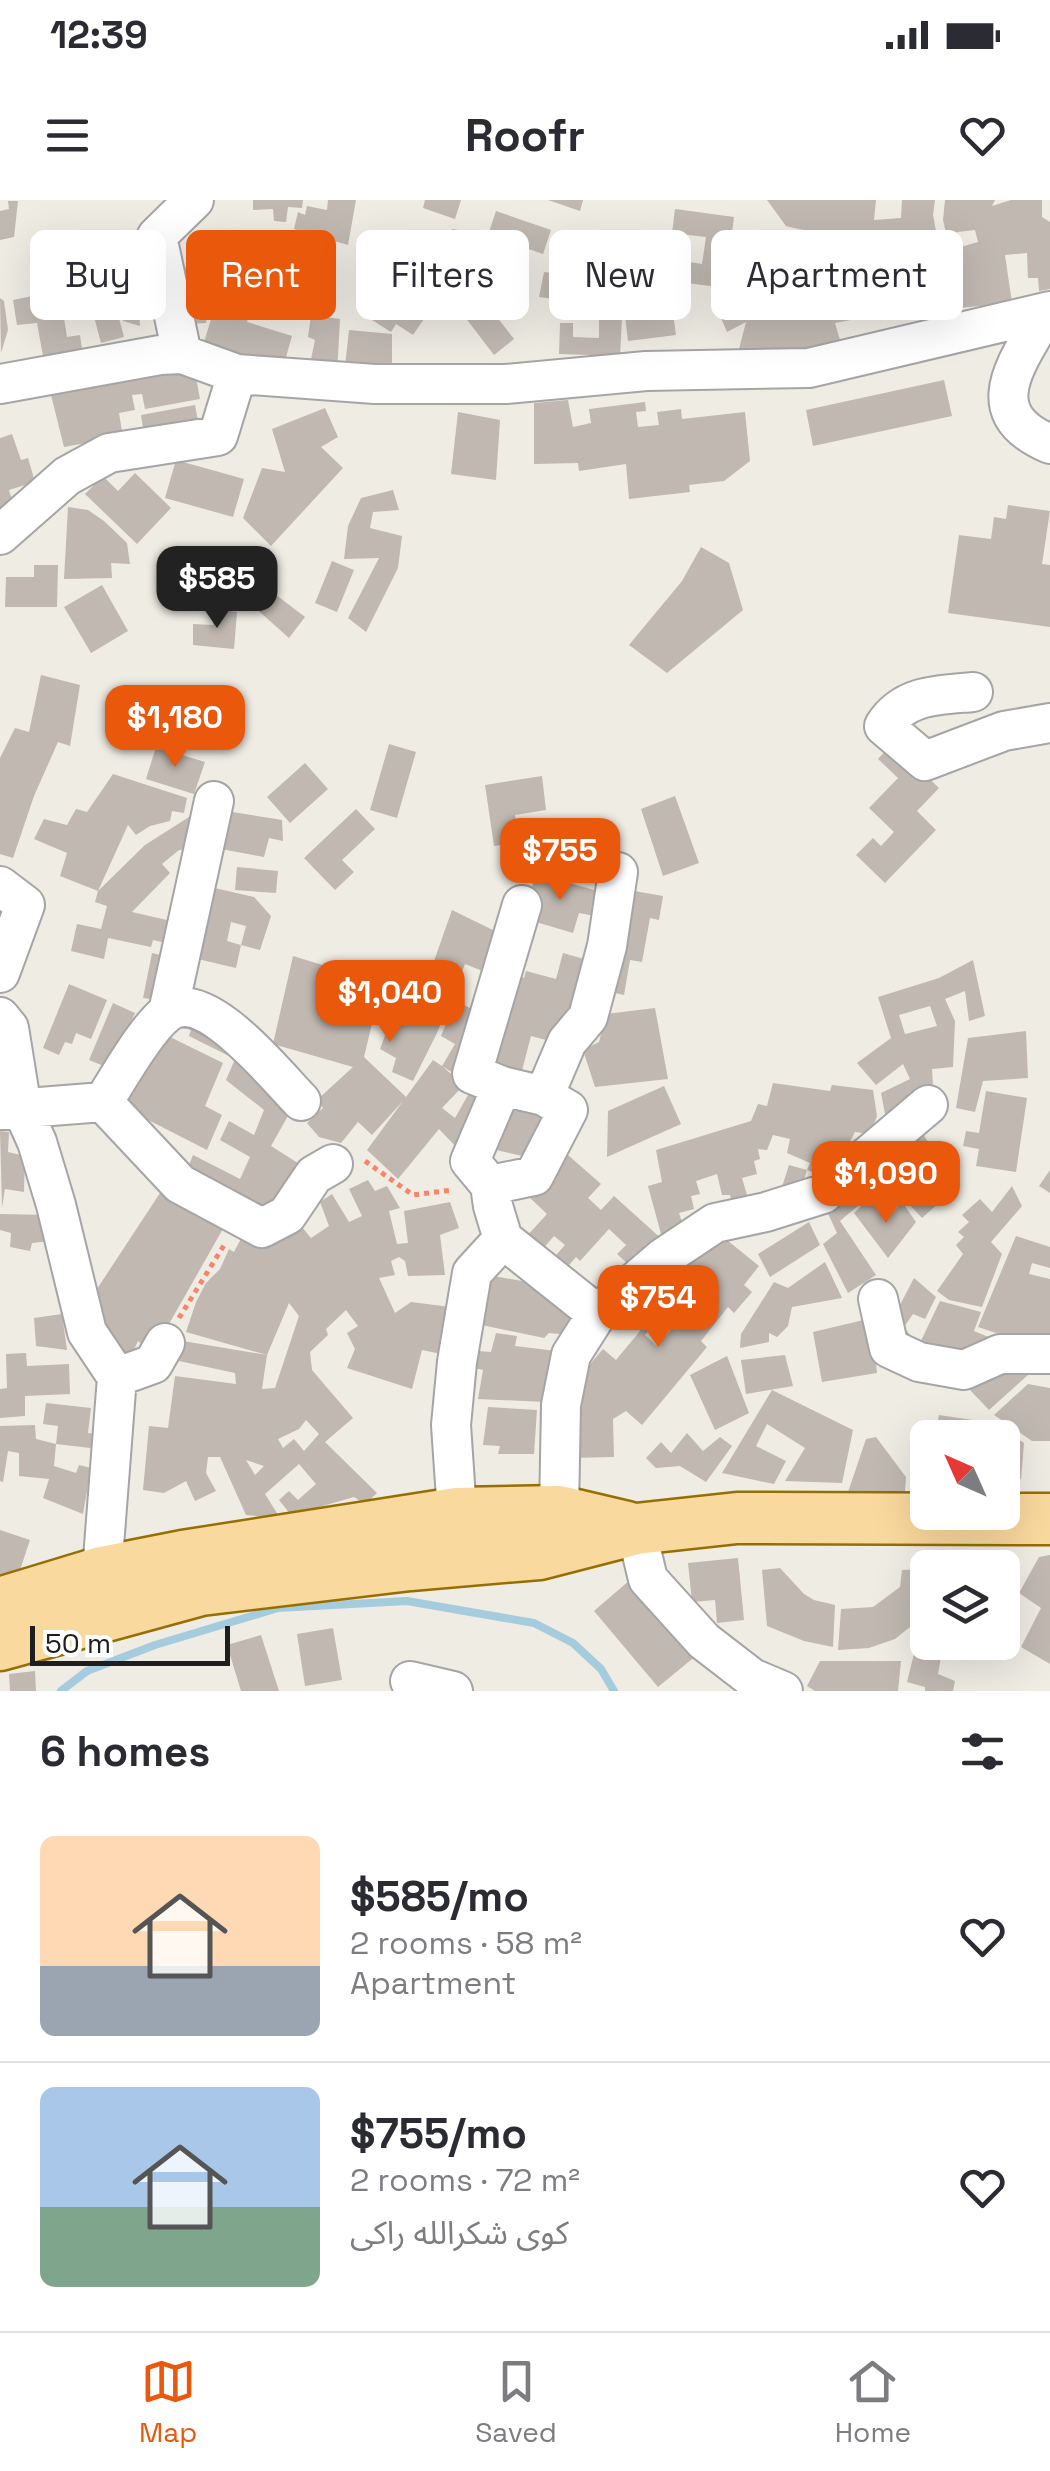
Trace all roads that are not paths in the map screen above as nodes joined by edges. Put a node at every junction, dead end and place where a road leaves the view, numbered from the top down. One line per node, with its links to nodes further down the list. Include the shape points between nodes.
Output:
1 (194, 200): 3 (street, via 158,236)
2 (1048, 311): 4 (street, via 808,368 646,371 506,384); 6 (street, via 1008,380 1008,406 1027,434)
3 (182, 354): 4 (street); 5 (street)
4 (237, 374): 7 (street, via 218,436 109,453 67,476)
5 (0, 384)
6 (1050, 444)
7 (0, 535)
8 (974, 692): 9 (street, via 920,696 884,726 924,762 1004,731)
9 (1050, 723)
10 (214, 801): 15 (street)
11 (618, 872): 18 (street, via 608,946 588,1017 566,1042)
12 (0, 886): 14 (street, via 25,905)
13 (522, 906): 17 (street, via 472,1074)
14 (0, 973)
15 (168, 1012): 19 (street, via 184,1007 220,1020); 20 (street)
16 (0, 1018): 22 (street, via 9,1028)
17 (502, 1086): 18 (street); 24 (street)
18 (544, 1096): 24 (street, via 568,1110 534,1176)
19 (301, 1101)
20 (103, 1102): 22 (street); 23 (street, via 180,1184 262,1228 288,1214 314,1175)
21 (928, 1105): 27 (street, via 823,1194 715,1223)
22 (11, 1110): 30 (street, via 36,1142 87,1332)
23 (332, 1164)
24 (480, 1173): 25 (street)
25 (502, 1239): 27 (street); 32 (street, via 472,1274 456,1362 451,1425)
26 (878, 1299): 29 (street, via 889,1348 919,1362 964,1370 1000,1354)
27 (597, 1314): 31 (street, via 571,1355 564,1388)
28 (165, 1343): 30 (street, via 153,1364)
29 (1050, 1354)
30 (117, 1378): 35 (street)
31 (559, 1511): 32 (main road); 34 (main road)
32 (457, 1513): 35 (main road)
33 (1050, 1519): 34 (main road, via 737,1518)
34 (636, 1529): 37 (main road, via 540,1554 201,1590); 40 (street, via 648,1579 704,1641 752,1678)
35 (102, 1572): 36 (main road)
36 (0, 1603)
37 (0, 1646)
38 (410, 1681): 39 (street)
39 (453, 1691)
40 (783, 1691)

